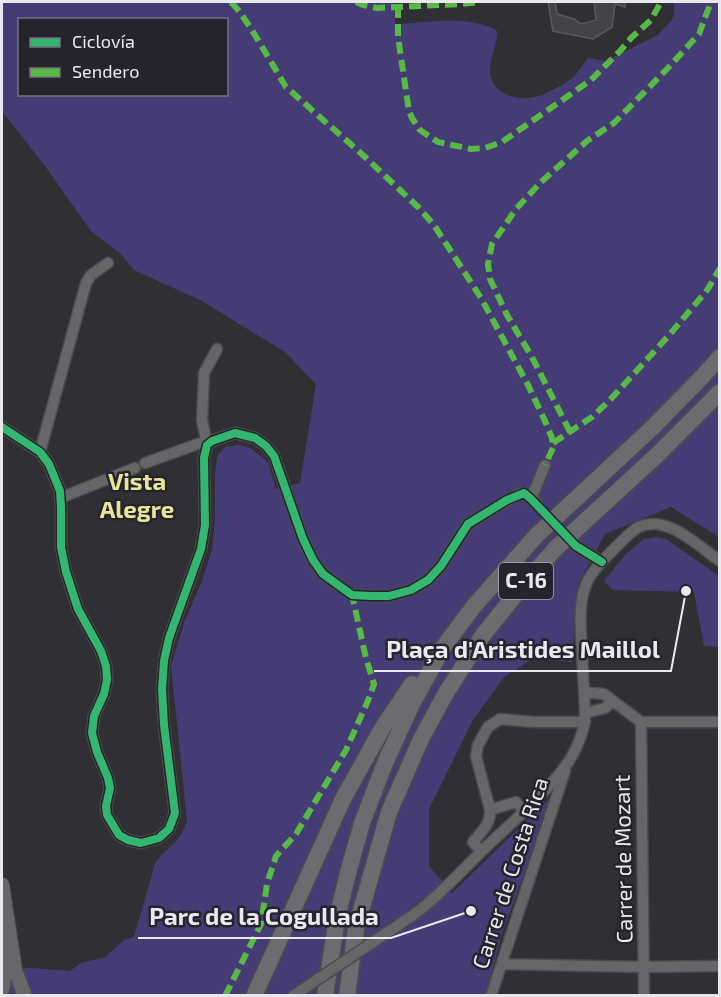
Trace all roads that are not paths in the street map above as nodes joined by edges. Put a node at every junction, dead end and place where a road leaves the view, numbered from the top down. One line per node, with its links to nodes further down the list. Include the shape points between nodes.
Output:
1 (108, 262): 7 (street, via 86,283)
2 (217, 349): 6 (street, via 204,373 202,420)
3 (720, 357): 13 (highway, C-16, via 653,427 536,536)
4 (720, 392): 33 (highway, C-16, via 556,548 483,635 446,693 389,812 356,928)
5 (2, 427): 7 (street)
6 (207, 443): 8 (street, via 235,433 255,438 266,446 274,456 313,560 323,574 352,595 389,596 428,580 468,524 519,494 524,493 534,502); 9 (street); 9 (street, via 201,549 164,661 164,725 175,813 169,829 159,838 141,843 119,835 107,815 110,788 92,734 107,680 106,666 78,609 66,572)
7 (40, 452): 9 (street, via 55,476)
8 (545, 465)
9 (60, 498)
10 (576, 546): 12 (street)
11 (720, 561): 12 (street, via 677,530 657,524 635,530)
12 (602, 562): 14 (street, via 588,580 582,604)
13 (444, 646): 30 (highway, via 383,728 344,799); 32 (highway, C-16, via 407,714 362,823 337,918)
14 (584, 692): 15 (street, via 604,694); 16 (street)
15 (613, 701): 16 (street); 17 (street)
16 (585, 718): 19 (street); 20 (street, via 534,722 500,719 488,727 476,756)
17 (641, 722): 18 (street); 27 (street, Carrer de Mozart)
18 (720, 722)
19 (567, 764): 21 (street); 25 (street, Carrer de Costa Rica)
20 (490, 810): 21 (street, via 516,802); 22 (street, via 486,828 473,842)
21 (524, 811): 22 (street)
22 (481, 852): 31 (street, bridge, via 404,922)
23 (2, 885): 29 (main road, via 15,970)
24 (2, 942): 28 (main road)
25 (502, 964): 27 (street); 34 (street, Carrer de Costa Rica)
26 (720, 966): 27 (street)
27 (644, 967): 35 (street, Carrer de Mozart)
28 (2, 990)
29 (25, 996)
30 (254, 996)
31 (293, 996)
32 (326, 996)
33 (347, 996)
34 (491, 996)
35 (644, 996)

